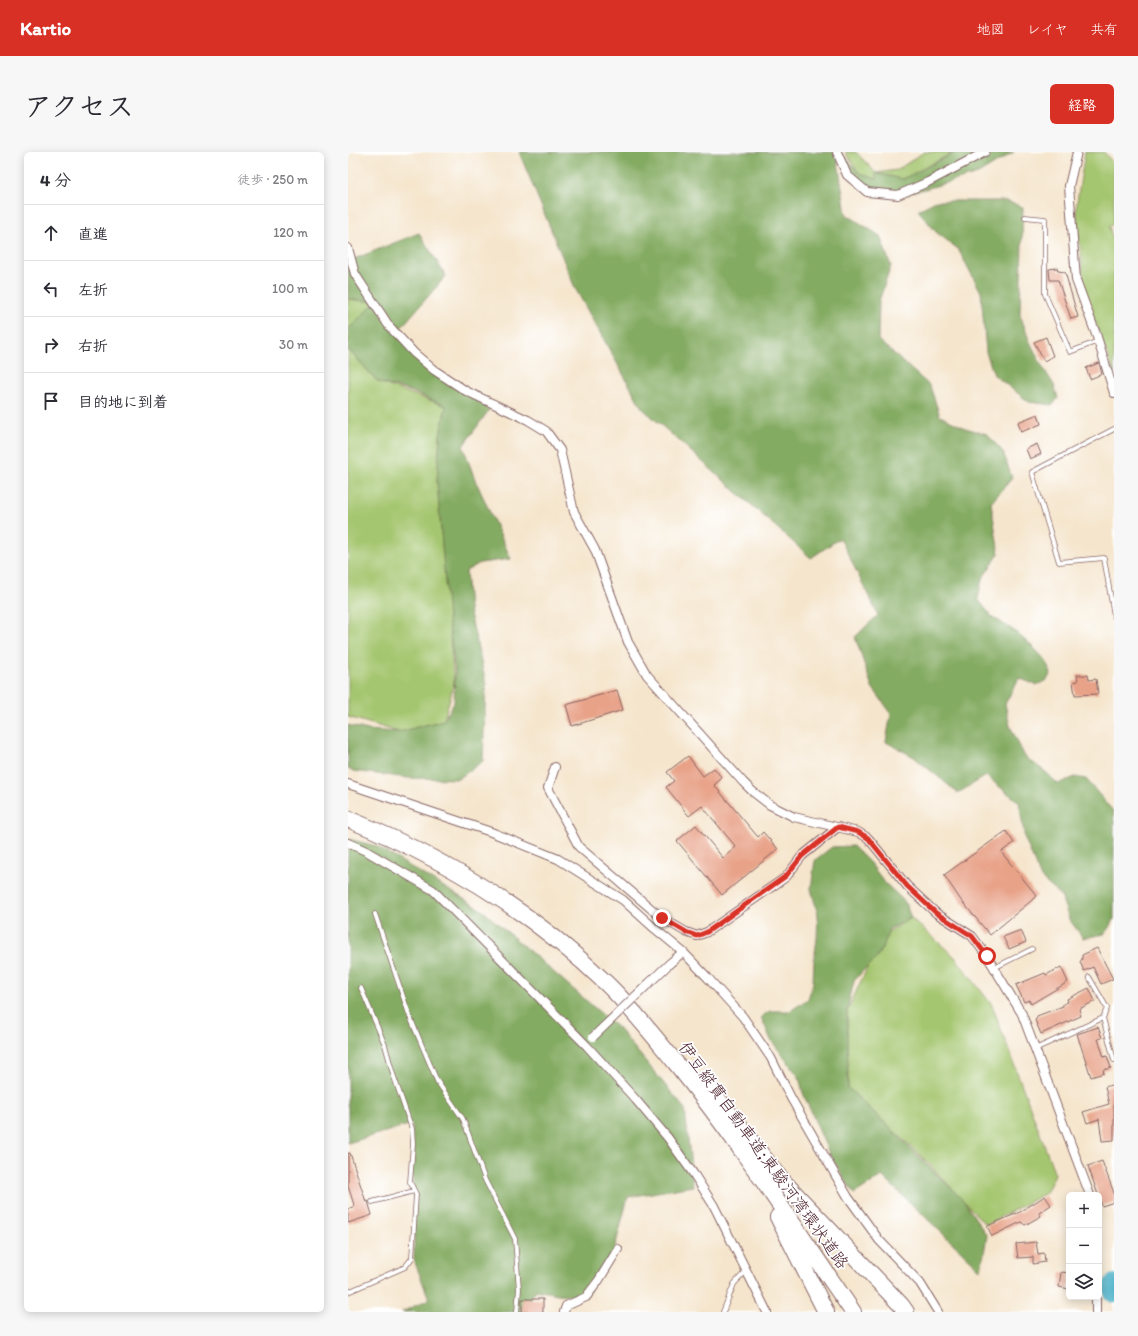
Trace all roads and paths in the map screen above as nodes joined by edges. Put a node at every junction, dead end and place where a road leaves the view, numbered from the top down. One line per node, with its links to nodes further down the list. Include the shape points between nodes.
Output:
1 (837, 152): 2 (street, via 847,175 867,192 898,196)
2 (985, 152)
3 (1077, 152): 6 (street, via 1069,186 1076,280)
4 (1025, 217): 6 (lane, via 1045,219 1045,294 1070,352)
5 (348, 248): 14 (street, via 355,274 389,326 414,353 466,391 546,431 560,450 574,512 595,550 628,642 647,675 752,792 794,817)
6 (1098, 341): 7 (street)
7 (1114, 393)
8 (1114, 429): 9 (lane, via 1032,472 1059,562 1104,558)
9 (1114, 616)
10 (555, 767): 17 (street, via 548,788 579,847)
11 (348, 784): 18 (street, via 491,832 558,859 623,900)
12 (348, 819): 24 (highway, 伊豆縦貫自動車道;東駿河湾環状道路, via 435,860 521,913 574,954)
13 (348, 826): 32 (highway, 伊豆縦貫自動車道;東駿河湾環状道路, via 423,861 476,892 517,919 565,956 637,1029 696,1101)
14 (838, 827): 17 (street, via 802,856 786,876 707,932 697,936); 21 (street, via 858,832 868,838 907,886 936,913 972,936)
15 (348, 843): 26 (street, via 433,890)
16 (375, 914): 37 (lane, via 410,1017 437,1081 463,1119 485,1180 515,1239 519,1289)
17 (662, 918): 18 (street)
18 (654, 928): 20 (street)
19 (1032, 949): 21 (lane)
20 (683, 952): 26 (street, bridge, via 593,1037); 45 (street, via 743,1017 771,1058 848,1197 879,1240 920,1283)
21 (994, 968): 27 (street, via 1022,1014)
22 (1089, 977): 25 (lane, via 1107,1008)
23 (360, 988): 29 (lane, via 385,1044 412,1130 410,1182)
24 (638, 1016): 43 (highway, 伊豆縦貫自動車道;東駿河湾環状道路, via 703,1097); 44 (highway, via 709,1088 779,1177)
25 (1103, 1018): 27 (lane); 28 (lane)
26 (587, 1046): 34 (street, via 668,1138 695,1176 714,1206)
27 (1035, 1049): 30 (street)
28 (1114, 1060)
29 (414, 1191): 31 (lane); 35 (lane, via 416,1194 412,1258 405,1267)
30 (1089, 1192)
31 (372, 1202)
32 (775, 1213): 41 (highway); 42 (highway, 伊豆縦貫自動車道;東駿河湾環状道路)
33 (618, 1249): 38 (street, via 586,1297 566,1306)
34 (746, 1270): 39 (lane, via 734,1284); 40 (street)
35 (348, 1292)
36 (1096, 1300): 46 (street)
37 (516, 1312)
38 (564, 1312)
39 (723, 1312)
40 (767, 1312)
41 (826, 1312)
42 (844, 1312)
43 (853, 1312)
44 (906, 1312)
45 (938, 1312)
46 (1096, 1312)

